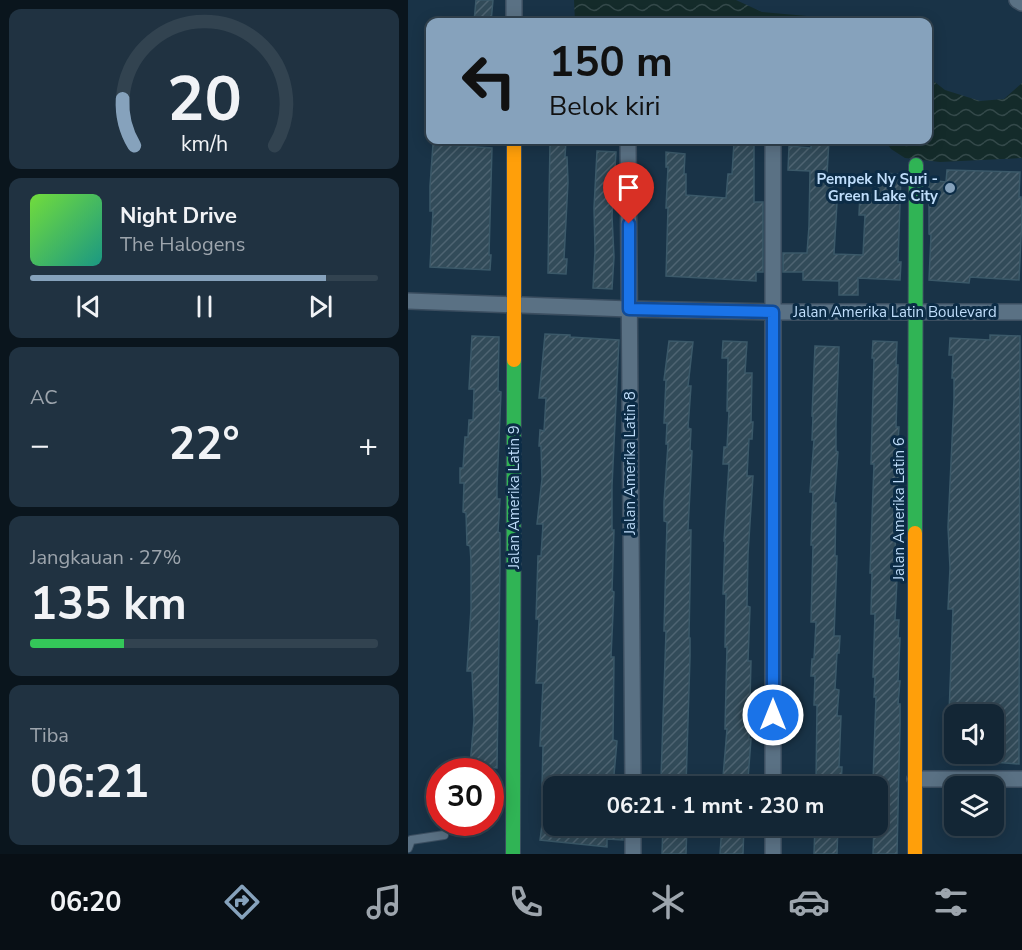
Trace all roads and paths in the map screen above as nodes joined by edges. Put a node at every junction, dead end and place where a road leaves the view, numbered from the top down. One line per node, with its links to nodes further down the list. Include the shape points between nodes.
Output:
1 (514, 0): 4 (street)
2 (1017, 0): 3 (street)
3 (1022, 3)
4 (514, 18)
5 (514, 144): 10 (street, Jalan Amerika Latin 9)
6 (628, 144): 11 (street, Jalan Amerika Latin 8)
7 (773, 144): 12 (street)
8 (916, 165): 13 (street, Jalan Amerika Latin 6)
9 (408, 301): 10 (street, Jalan Amerika Latin Boulevard)
10 (514, 305): 11 (street, Jalan Amerika Latin Boulevard); 23 (street, Jalan Amerika Latin 9)
11 (629, 309): 12 (street, Jalan Amerika Latin Boulevard); 15 (street, Jalan Amerika Latin 8)
12 (773, 312): 13 (street, Jalan Amerika Latin Boulevard); 16 (street)
13 (916, 312): 14 (street, Jalan Amerika Latin Boulevard); 17 (street, Jalan Amerika Latin 6)
14 (1022, 312)
15 (633, 776)
16 (773, 776)
17 (915, 779): 18 (street); 26 (street, Jalan Amerika Latin 6)
18 (1022, 779)
19 (444, 836): 22 (lane, via 411,840)
20 (633, 836): 24 (street)
21 (773, 836): 25 (street)
22 (408, 848)
23 (513, 854)
24 (633, 854)
25 (773, 854)
26 (915, 854)

